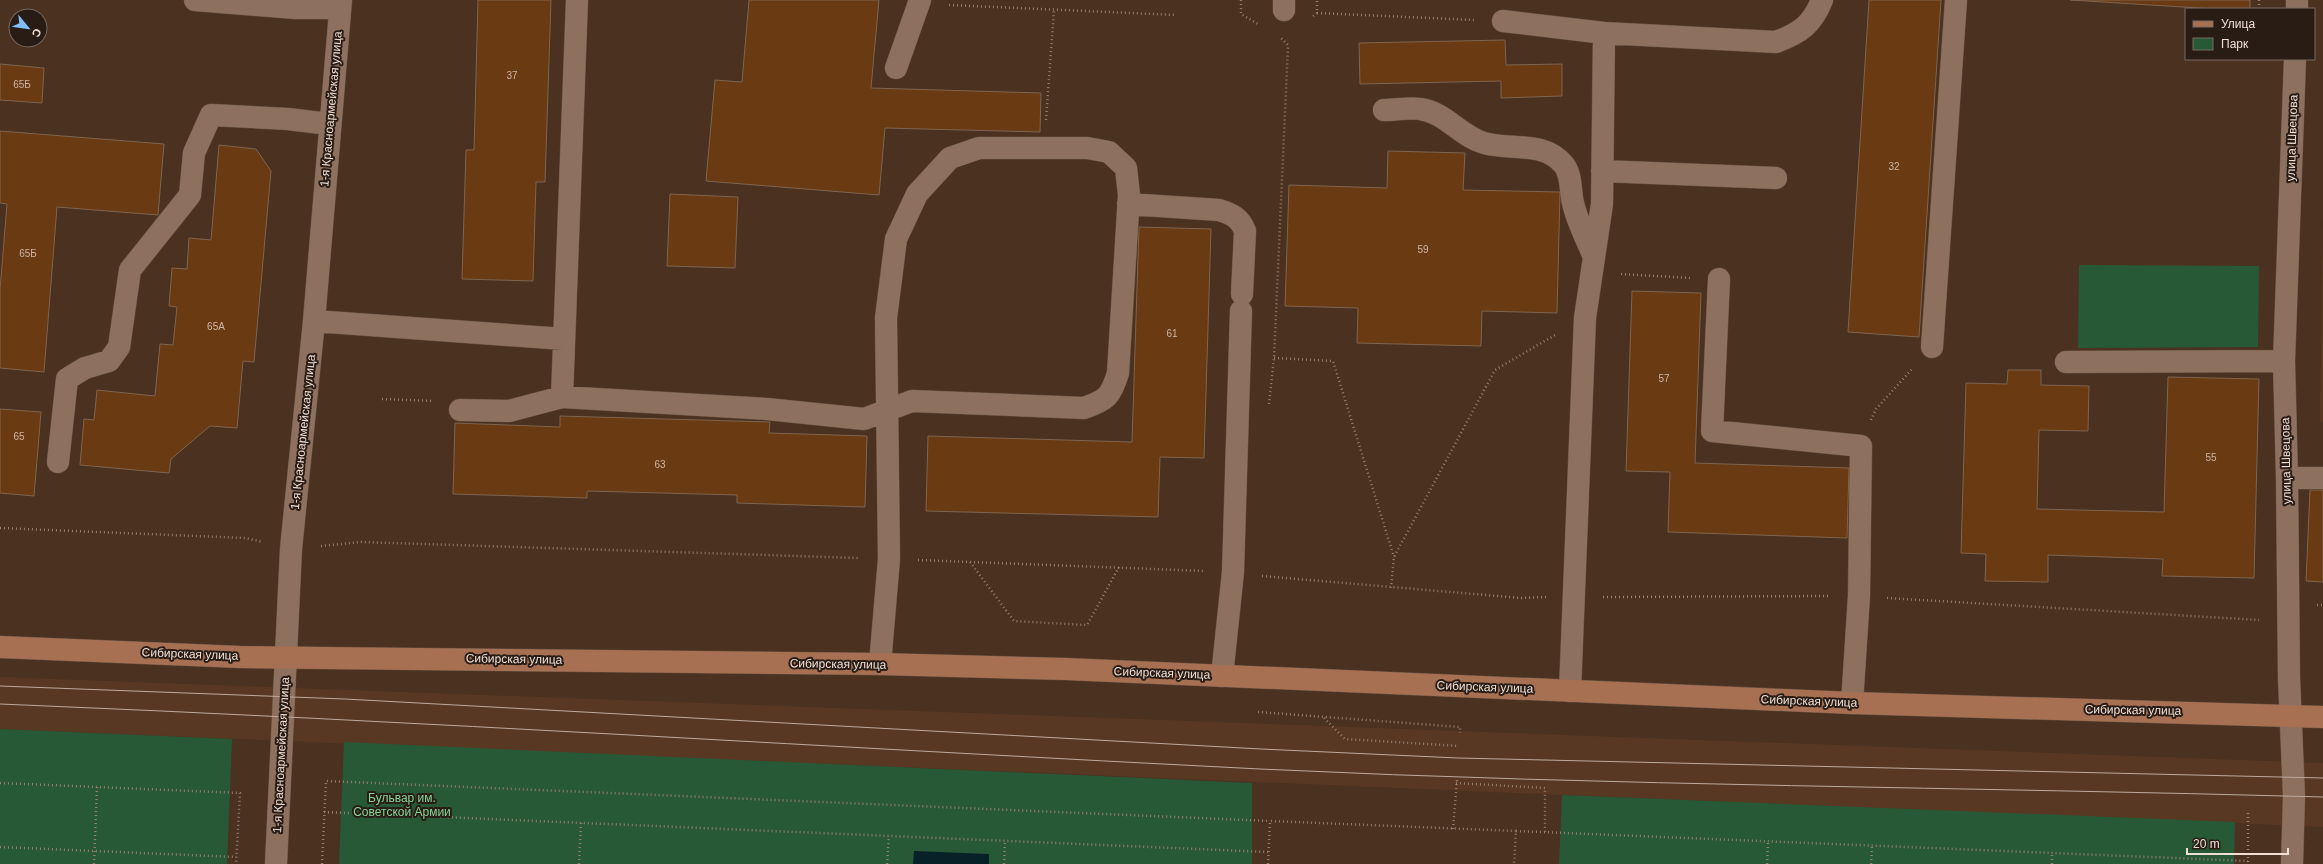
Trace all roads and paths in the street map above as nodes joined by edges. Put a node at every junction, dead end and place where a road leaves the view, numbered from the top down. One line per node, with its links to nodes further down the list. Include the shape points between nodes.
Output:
1 (195, 0): 7 (street, via 295,8)
2 (577, 0): 27 (street)
3 (1241, 0): 12 (path, via 1240,14)
4 (1822, 0): 13 (street, via 1815,16 1796,35 1776,42)
5 (1956, 0): 28 (street)
6 (919, 2): 8 (path); 16 (street)
7 (340, 4): 18 (street, 1-я Красноармейская улица)
8 (1054, 10): 10 (path); 19 (path)
9 (1317, 12): 11 (path)
10 (1176, 15)
11 (1503, 21): 13 (street)
12 (1260, 25)
13 (1604, 33): 20 (street)
14 (1278, 36): 42 (path, via 1288,45 1274,358 1333,361)
15 (2295, 60): 29 (street, улица Швецова)
16 (896, 68)
17 (1384, 110): 23 (street, via 1421,109 1442,116 1465,135 1484,143 1540,149 1554,155 1565,166 1570,179 1573,204)
18 (329, 124): 26 (street, 1-я Красноармейская улица); 36 (street, via 211,115 194,153 190,195 130,270 119,347 109,361 85,368 67,379)
19 (1043, 148): 22 (street, via 1087,148 1109,152 1126,168); 34 (street, via 979,148 950,158 917,194 896,239 886,318)
20 (1602, 171): 21 (street); 23 (street, via 1602,204)
21 (1776, 178)
22 (1128, 204): 34 (street, via 1118,373 1113,391 1102,402 1084,408 912,401); 46 (street, via 1219,210 1242,222 1246,231)
23 (1593, 266): 24 (path); 25 (street)
24 (1719, 279): 35 (street, via 1712,431)
25 (1585, 318): 42 (path, via 1495,370); 49 (street)
26 (314, 321): 27 (street); 52 (street, 1-я Красноармейская улица, via 291,549)
27 (564, 340): 31 (street)
28 (1932, 347): 35 (path, via 1876,409)
29 (2284, 361): 30 (street); 37 (street, улица Швецова)
30 (2066, 362)
31 (562, 397): 33 (street, via 509,411); 34 (street, via 767,409 864,419)
32 (382, 399): 33 (path, via 461,402)
33 (468, 410)
34 (887, 410): 43 (street)
35 (1861, 446): 48 (street)
36 (58, 462)
37 (2287, 478): 38 (street); 58 (street, улица Швецова)
38 (2323, 478)
39 (0, 528): 40 (path)
40 (245, 538)
41 (361, 542): 43 (path)
42 (1394, 557): 47 (path)
43 (889, 559): 44 (path); 53 (street)
44 (969, 562): 45 (path); 45 (path, via 1014,621 1087,625)
45 (1119, 568): 46 (path)
46 (1233, 572): 47 (path); 54 (street)
47 (1391, 588): 49 (path, via 1521,598)
48 (1858, 596): 49 (path); 50 (path); 56 (street)
49 (1575, 597): 55 (street)
50 (2247, 621)
51 (0, 646): 52 (main road, Сибирская улица, via 240,657)
52 (285, 656): 53 (main road, Сибирская улица); 84 (street, 1-я Красноармейская улица)
53 (880, 664): 54 (main road, Сибирская улица)
54 (1222, 676): 55 (main road, Сибирская улица)
55 (1570, 691): 56 (main road, Сибирская улица)
56 (1852, 703): 58 (main road, Сибирская улица)
57 (1258, 712): 60 (path)
58 (2291, 716): 59 (main road, Сибирская улица); 94 (street, улица Швецова, via 2294,796)
59 (2323, 717)
60 (1324, 718): 61 (path, via 1460,727); 62 (path, via 1345,739)
61 (1460, 733)
62 (1459, 746)
63 (0, 783): 64 (path)
64 (97, 787): 77 (path); 80 (path, via 240,793)
65 (324, 812): 67 (path, via 326,781); 68 (path); 85 (path)
66 (2248, 813): 81 (path)
67 (1270, 821): 69 (path); 78 (path)
68 (581, 823): 72 (path); 86 (path)
69 (1453, 829): 70 (path); 71 (path, via 1457,782 1545,788)
70 (1516, 831): 71 (path); 90 (path)
71 (1545, 832): 74 (path)
72 (889, 836): 73 (path); 87 (path)
73 (1005, 841): 78 (path); 88 (path)
74 (1768, 842): 75 (path); 91 (path)
75 (1872, 846): 79 (path); 92 (path)
76 (0, 847): 77 (path)
77 (94, 851): 80 (path); 82 (path)
78 (1268, 852): 89 (path)
79 (2052, 854): 81 (path); 93 (path)
80 (236, 857): 83 (path)
81 (2248, 862)
82 (94, 864)
83 (236, 864)
84 (276, 864)
85 (322, 864)
86 (579, 864)
87 (887, 864)
88 (1004, 864)
89 (1268, 864)
90 (1514, 864)
91 (1767, 864)
92 (1871, 864)
93 (2052, 864)
94 (2292, 864)

